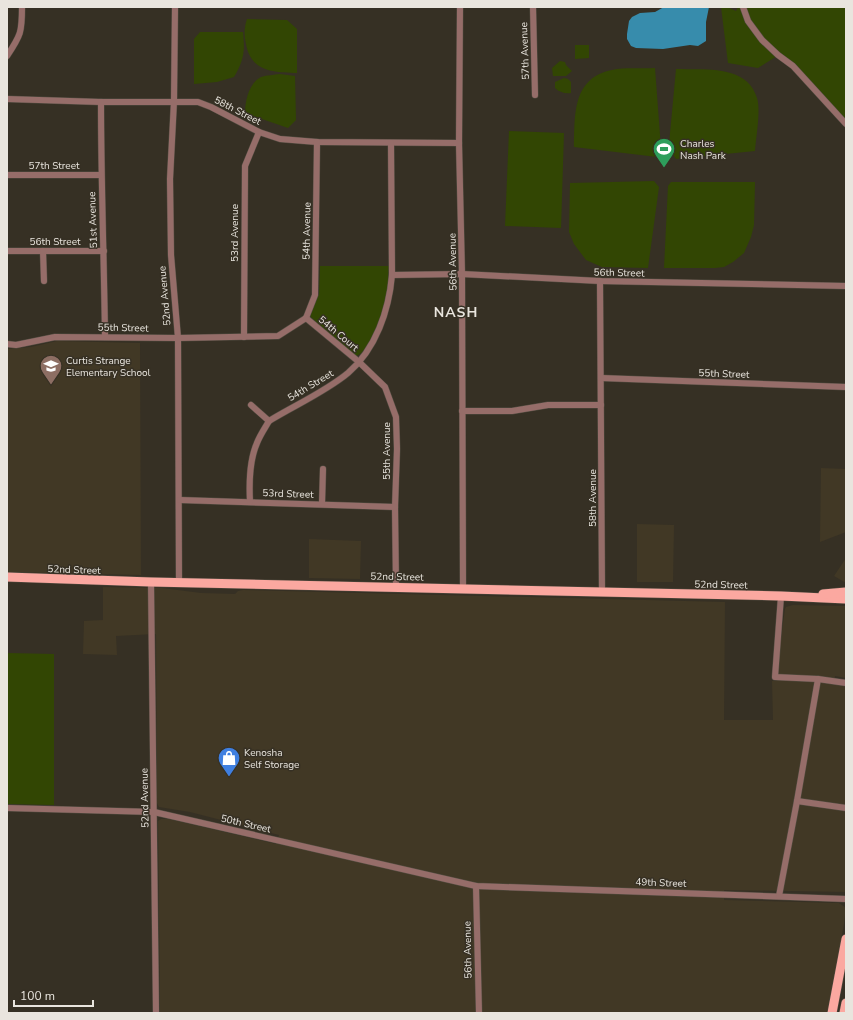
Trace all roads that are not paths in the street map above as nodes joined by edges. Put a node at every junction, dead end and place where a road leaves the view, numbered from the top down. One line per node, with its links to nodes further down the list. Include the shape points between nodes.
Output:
1 (22, 7): 6 (street, via 18,40)
2 (175, 7): 9 (street, 52nd Avenue)
3 (460, 7): 15 (street, 56th Avenue)
4 (533, 7): 7 (street, 57th Avenue)
5 (743, 7): 11 (street, via 748,21 762,40 793,66)
6 (7, 56)
7 (535, 95)
8 (7, 99): 10 (street, 58th Street)
9 (174, 101): 10 (street, 58th Street); 12 (street, 58th Street, via 198,102); 29 (street, 52nd Avenue, via 170,179 171,255)
10 (101, 102): 17 (street, 51st Avenue)
11 (846, 124)
12 (259, 132): 13 (street, 58th Street, via 280,139); 28 (street, 53rd Avenue, via 245,166)
13 (317, 142): 14 (street, 58th Street); 26 (street, 54th Avenue, via 315,295)
14 (391, 143): 15 (street, 58th Street); 22 (street)
15 (459, 143): 21 (street, 56th Avenue)
16 (7, 175): 17 (street, 57th Street)
17 (101, 176): 20 (street, 51st Avenue)
18 (7, 251): 19 (street, 56th Street)
19 (43, 251): 20 (street, 56th Street); 23 (street)
20 (104, 251): 27 (street, 51st Avenue)
21 (462, 274): 22 (street, 56th Street); 24 (street, 56th Street); 36 (street, 56th Avenue)
22 (392, 275): 31 (street, via 380,326)
23 (44, 281)
24 (600, 281): 25 (street, 56th Street); 32 (street, 58th Avenue)
25 (846, 286)
26 (306, 318): 28 (street, 55th Street, via 278,336); 31 (street, 54th Court)
27 (105, 337): 29 (street, 55th Street); 30 (street, 55th Street, via 55,337 16,345)
28 (244, 337): 29 (street, 55th Street)
29 (178, 338): 39 (street, 52nd Avenue)
30 (7, 344)
31 (359, 362): 37 (street, 54th Street, via 326,388); 42 (street, 55th Avenue, via 385,387 396,417)
32 (601, 378): 33 (street, 55th Street); 34 (street, 58th Avenue)
33 (846, 388)
34 (601, 404): 36 (street, via 548,405 512,411); 48 (street, 58th Avenue)
35 (252, 405): 37 (street)
36 (462, 411): 47 (street, 56th Avenue)
37 (269, 421): 40 (street, via 253,458 249,478)
38 (323, 469): 41 (street)
39 (180, 500): 40 (street, 53rd Street); 45 (street, 52nd Avenue)
40 (250, 502): 41 (street, 53rd Street)
41 (322, 504): 42 (street, 53rd Street)
42 (395, 507): 46 (street, 55th Avenue)
43 (7, 577): 44 (main road, 52nd Street)
44 (151, 582): 45 (main road, 52nd Street); 57 (street, 52nd Avenue)
45 (179, 583): 46 (main road, 52nd Street)
46 (396, 587): 47 (main road, 52nd Street)
47 (463, 588): 48 (main road, 52nd Street)
48 (602, 592): 50 (main road, 52nd Street)
49 (846, 592): 50 (main road, 52nd Street)
50 (784, 597): 51 (main road, 52nd Street); 52 (street, via 775,677)
51 (846, 600)
52 (818, 679): 53 (street); 54 (street)
53 (846, 683)
54 (797, 801): 56 (street); 59 (street)
55 (7, 808): 57 (street, 50th Street)
56 (846, 808)
57 (154, 812): 58 (street, 50th Street); 63 (street, 52nd Avenue)
58 (476, 886): 59 (street, 49th Street); 64 (street, 56th Avenue)
59 (779, 896): 60 (street, 49th Street)
60 (846, 899)
61 (846, 939): 65 (main road)
62 (846, 1003): 66 (main road)
63 (156, 1013)
64 (479, 1013)
65 (832, 1013)
66 (844, 1013)

